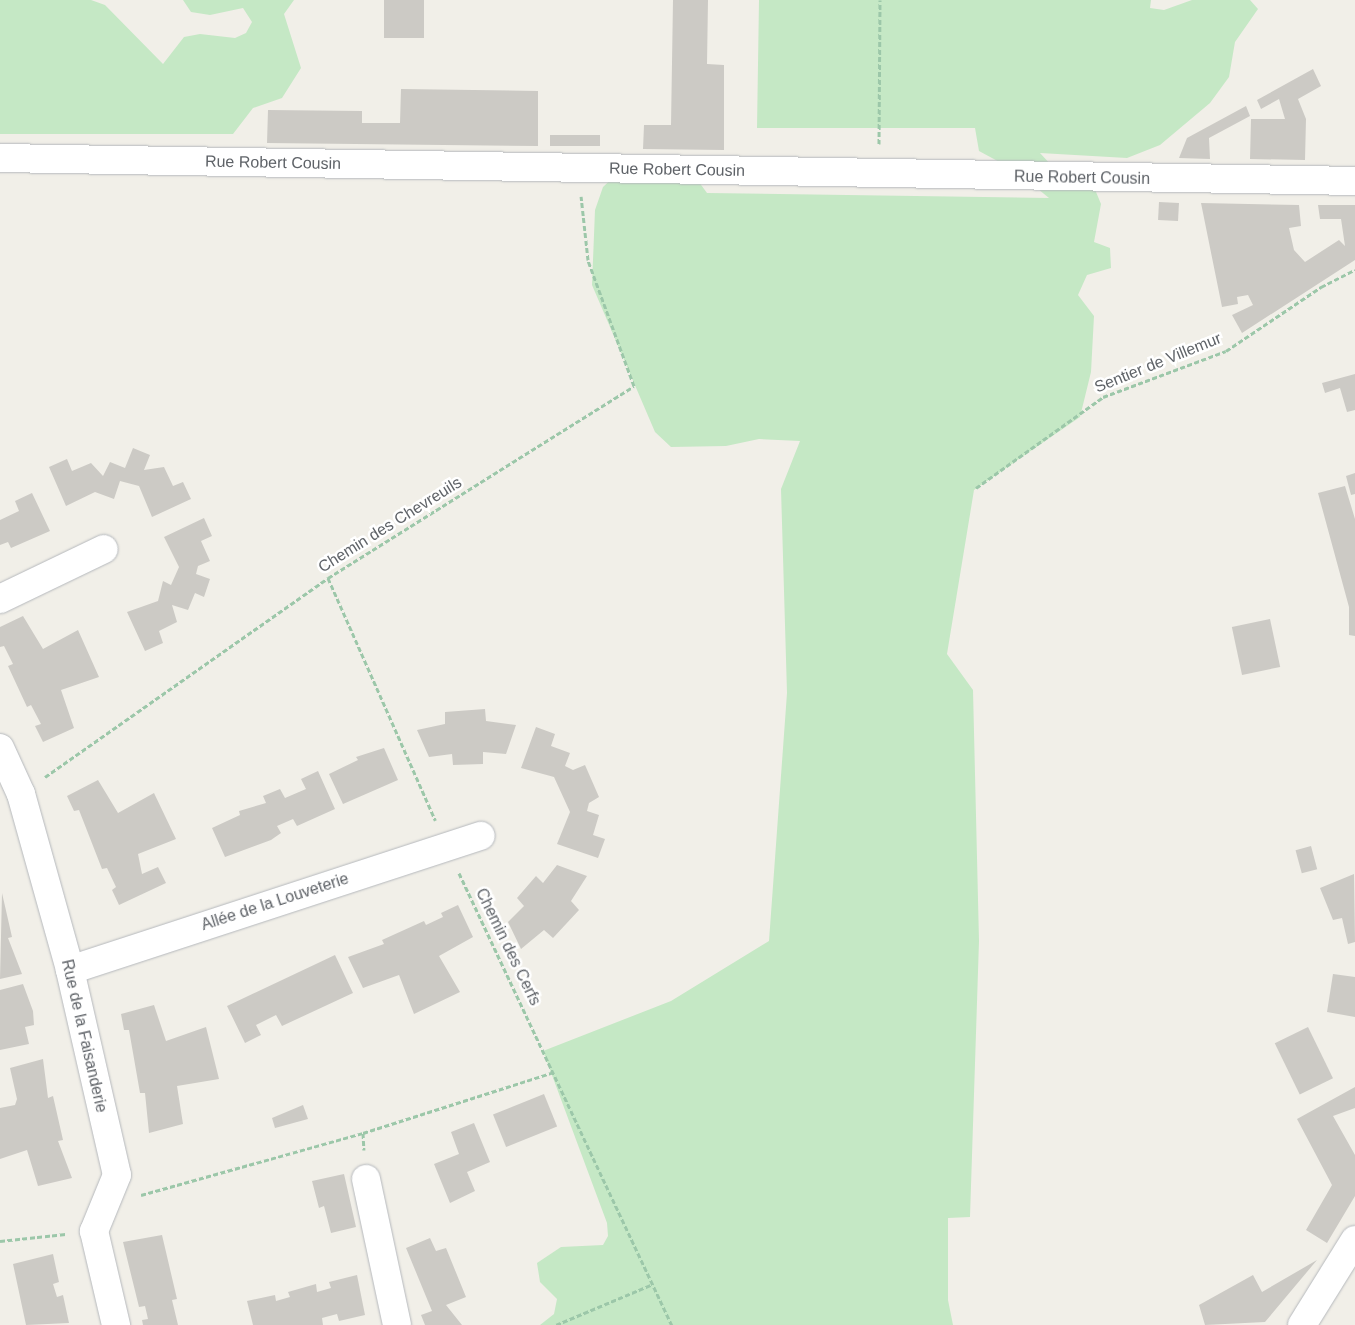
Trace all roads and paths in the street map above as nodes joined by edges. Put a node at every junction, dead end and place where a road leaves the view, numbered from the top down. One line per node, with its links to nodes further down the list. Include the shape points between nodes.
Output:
1 (880, 0): 3 (path)
2 (0, 158): 3 (street, Rue Robert Cousin)
3 (880, 175): 4 (street, Rue Robert Cousin)
4 (1355, 181)
5 (581, 194): 9 (path, Chemin des Chevreuils, via 588,260 634,386)
6 (1355, 270): 7 (path, Sentier de Villemur, via 1321,287 1226,351 1103,396)
7 (976, 488)
8 (104, 549): 10 (street)
9 (328, 578): 12 (path, Chemin des Chevreuils); 14 (path, Chemin des Cerfs)
10 (0, 599)
11 (0, 748): 12 (street, Rue de la Faisanderie)
12 (21, 794): 15 (street, Rue de la Faisanderie)
13 (481, 836): 14 (street, Allée de la Louveterie)
14 (446, 846): 15 (street, Allée de la Louveterie); 16 (path, Chemin des Cerfs)
15 (70, 970): 18 (street, Rue de la Faisanderie, via 116,1175)
16 (554, 1072): 18 (path, via 363,1133); 22 (path, Chemin des Cerfs)
17 (366, 1179): 24 (street)
18 (105, 1205): 23 (street, Rue de la Faisanderie, via 94,1231)
19 (69, 1231): 20 (path, via 62,1236)
20 (0, 1241)
21 (1354, 1245): 27 (street)
22 (654, 1284): 25 (path); 26 (path, Chemin des Cerfs)
23 (116, 1325)
24 (397, 1325)
25 (556, 1325)
26 (672, 1325)
27 (1302, 1325)

